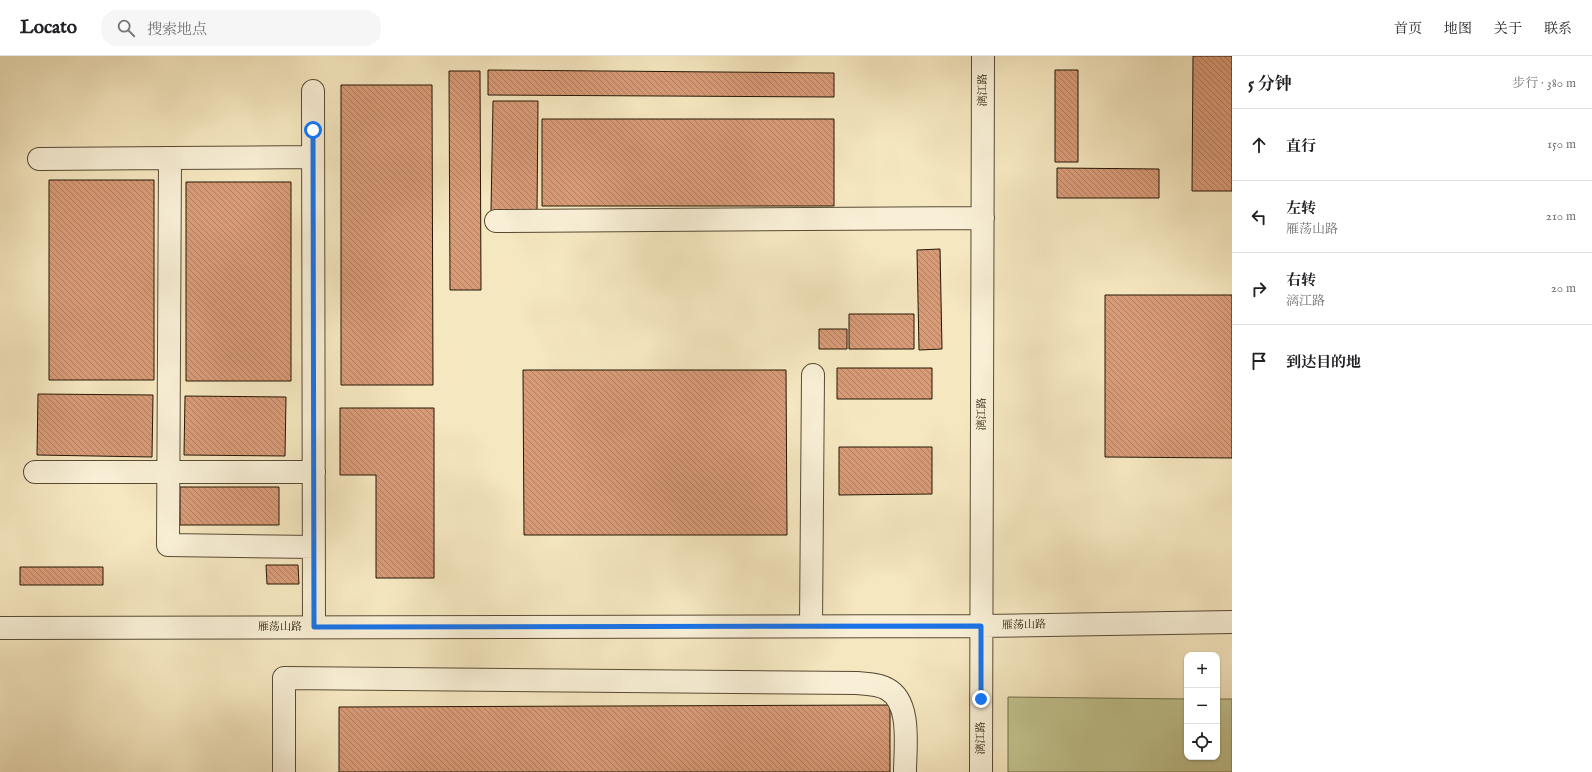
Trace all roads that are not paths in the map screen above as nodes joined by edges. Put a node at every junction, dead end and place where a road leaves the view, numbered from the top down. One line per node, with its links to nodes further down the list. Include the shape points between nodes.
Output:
1 (983, 56): 6 (street, 漓江路)
2 (313, 91): 3 (street)
3 (313, 156): 4 (street); 11 (street)
4 (170, 158): 5 (street); 10 (street)
5 (39, 159)
6 (983, 218): 7 (street); 15 (street, 漓江路)
7 (496, 221)
8 (813, 375): 14 (street)
9 (35, 472): 10 (street)
10 (168, 472): 11 (street); 12 (street, via 168,545)
11 (314, 472): 12 (street)
12 (314, 547): 16 (street)
13 (1232, 622): 15 (street, 雁荡山路)
14 (811, 626): 15 (street, 雁荡山路); 16 (street, 雁荡山路)
15 (981, 626): 20 (street, 漓江路)
16 (314, 627): 17 (street, 雁荡山路)
17 (0, 628)
18 (284, 772): 19 (street, via 284,678 872,685 887,689 898,697 903,708)
19 (905, 772)
20 (981, 772)

